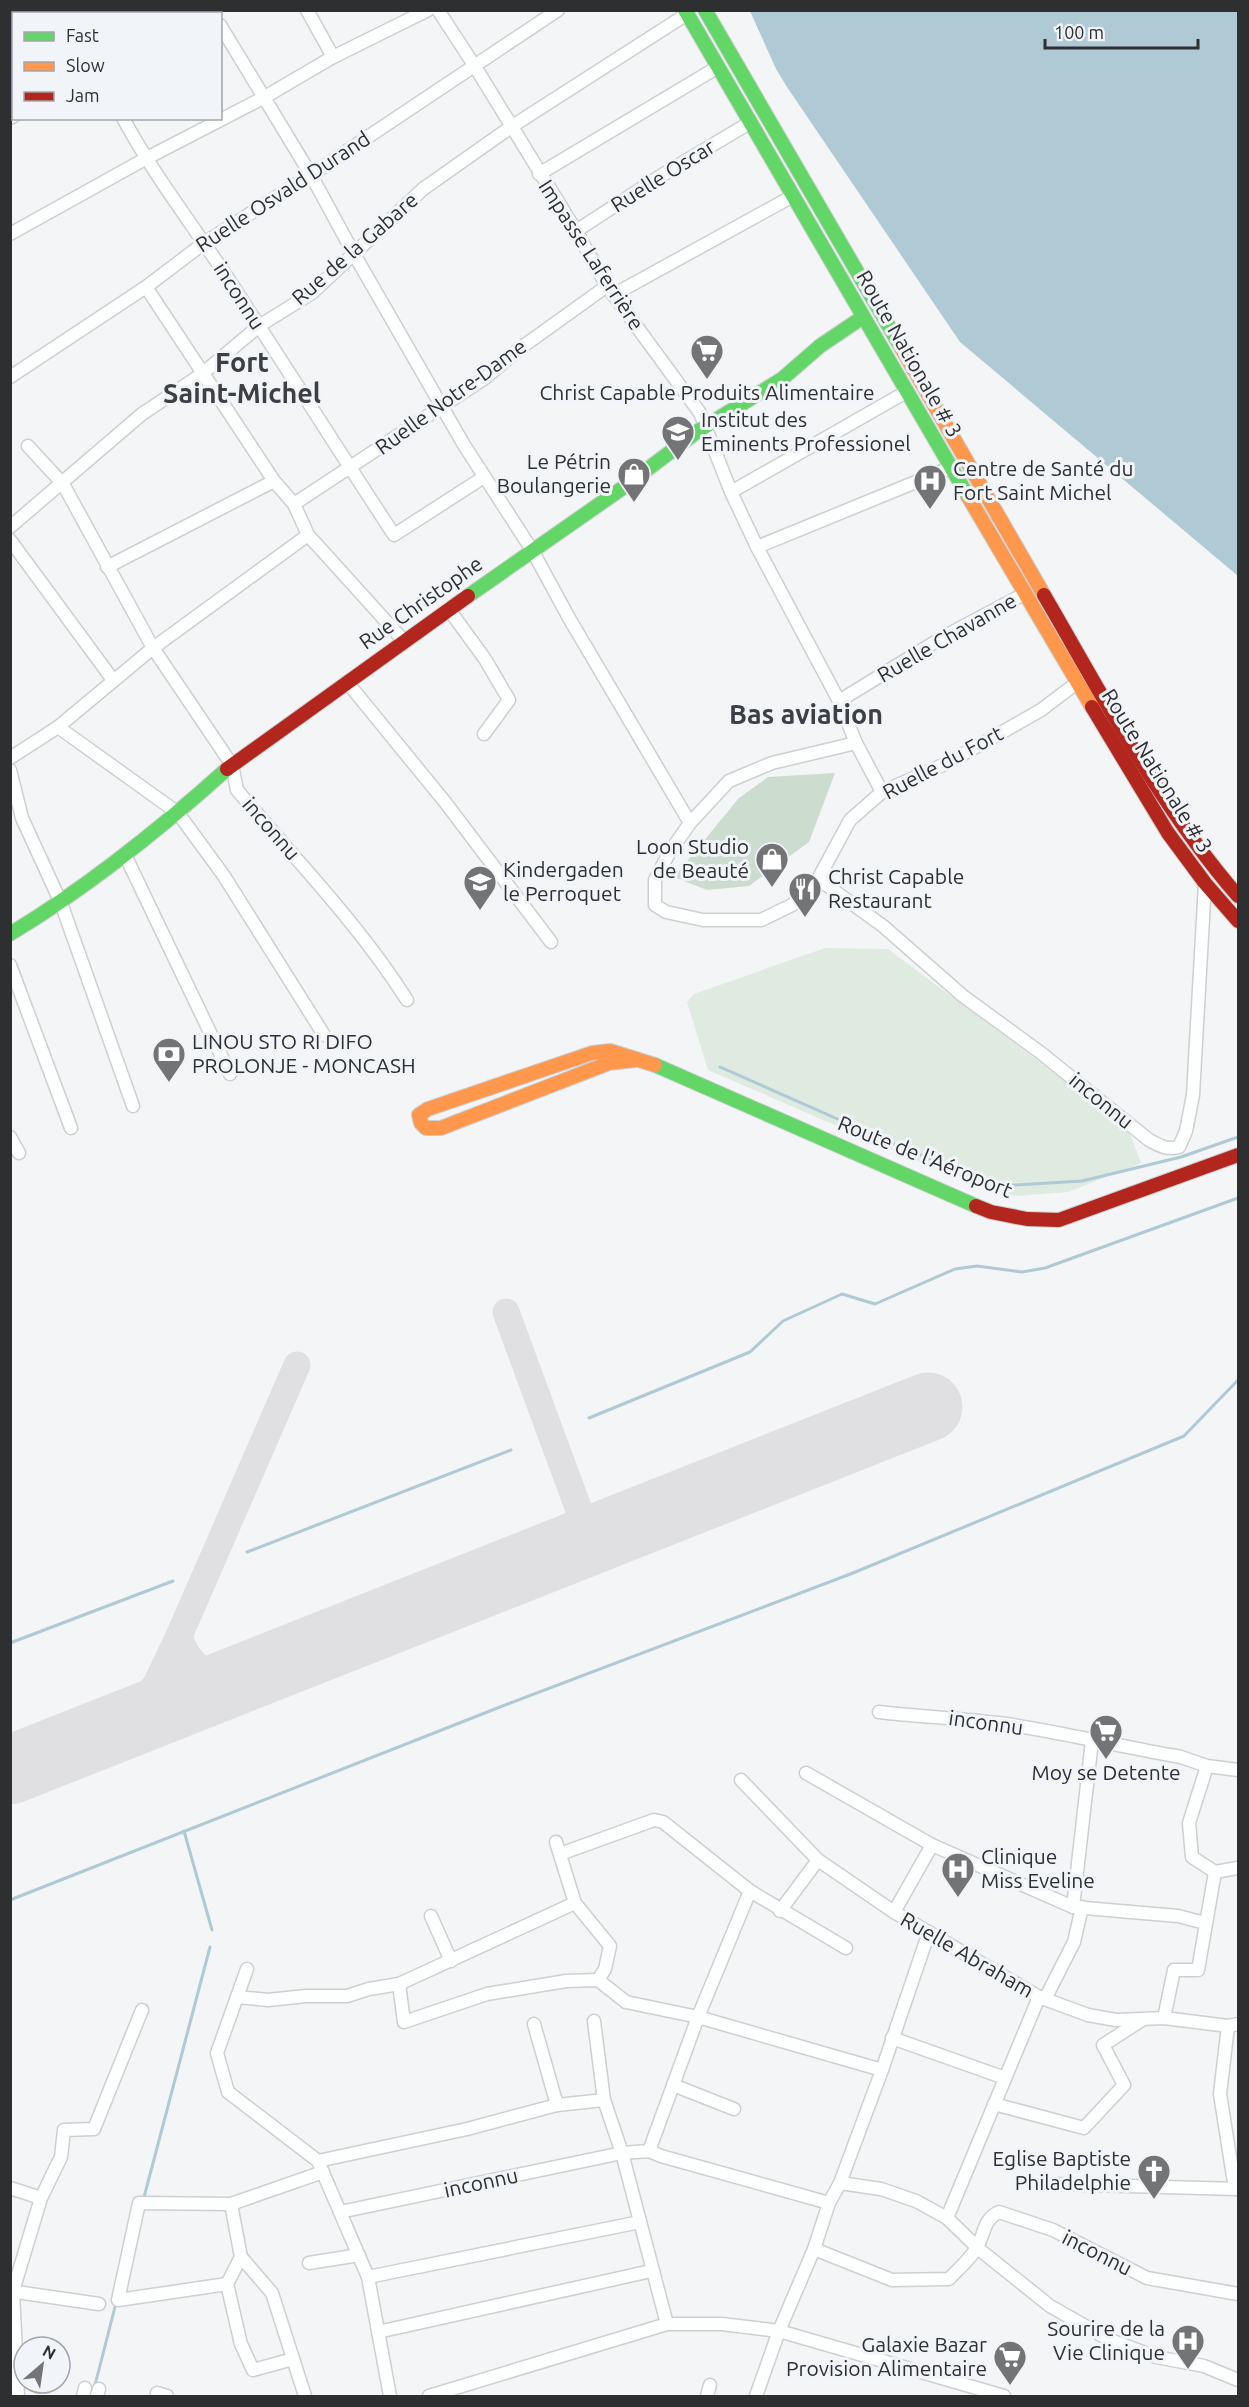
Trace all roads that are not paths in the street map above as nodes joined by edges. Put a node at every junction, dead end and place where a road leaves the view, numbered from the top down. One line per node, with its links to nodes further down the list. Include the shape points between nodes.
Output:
1 (307, 10): 8 (street)
2 (428, 10): 8 (street)
3 (438, 10): 9 (street, Impasse Laferrière)
4 (558, 10): 9 (street, Ruelle Osvald Durand)
5 (705, 10): 41 (street, Route Nationale # 3)
6 (686, 12): 10 (street, Route Nationale # 3); 16 (street, Rue de la Gabare)
7 (222, 28): 11 (street)
8 (333, 57): 11 (street)
9 (474, 65): 16 (street, Impasse Laferrière); 19 (street, Ruelle Osvald Durand)
10 (718, 68): 15 (street, Route Nationale # 3); 18 (street)
11 (262, 98): 12 (street); 19 (street)
12 (222, 119)
13 (124, 120): 17 (street, inconnu)
14 (220, 120): 17 (street)
15 (751, 122): 20 (street, Route Nationale # 3); 21 (street, Ruelle Oscar)
16 (511, 127): 18 (street, Impasse Laferrière); 24 (street, Rue de la Gabare, via 423,189)
17 (145, 159): 22 (street); 23 (street, inconnu)
18 (539, 174): 21 (street, Impasse Laferrière)
19 (311, 175): 23 (street, Ruelle Osvald Durand); 24 (street)
20 (793, 196): 26 (street, Ruelle Notre-Dame); 27 (street, Route Nationale # 3)
21 (576, 231): 26 (street, Impasse Laferrière)
22 (10, 234)
23 (204, 243): 25 (street, Ruelle Osvald Durand); 28 (street, inconnu)
24 (354, 254): 28 (street, Rue de la Gabare, via 312,293); 32 (street)
25 (146, 287): 29 (street); 30 (street, Ruelle Osvald Durand)
26 (610, 291): 32 (street, Ruelle Notre-Dame, via 522,346 485,378); 33 (street, Impasse Laferrière, via 700,413)
27 (863, 317): 31 (street, Route Nationale # 3); 33 (street, Rue Christophe, via 820,346 782,379)
28 (259, 326): 29 (street, Rue de la Gabare); 36 (street, inconnu)
29 (202, 374): 38 (street); 39 (street, Rue de la Gabare, via 142,414)
30 (10, 376)
31 (906, 392): 35 (street, Route Nationale # 3); 40 (street)
32 (442, 407): 36 (street, Ruelle Notre-Dame); 37 (street)
33 (705, 426): 40 (street, Impasse Laferrière); 48 (street, Rue Christophe)
34 (28, 446): 39 (street, inconnu)
35 (950, 468): 43 (street, Route Nationale # 3); 47 (street)
36 (351, 469): 37 (street, inconnu, via 394,535); 42 (street, Ruelle Notre-Dame)
37 (484, 477): 48 (street)
38 (274, 481): 42 (street); 49 (street)
39 (63, 484): 44 (street, Rue de la Gabare); 49 (street, inconnu)
40 (731, 492): 47 (street, Impasse Laferrière)
41 (992, 503): 43 (street); 54 (street, Route Nationale # 3)
42 (294, 504): 45 (street)
43 (976, 511): 50 (street, Route Nationale # 3)
44 (10, 527)
45 (308, 535): 52 (street); 53 (street)
46 (10, 540): 55 (street)
47 (757, 547): 58 (street, Impasse Laferrière)
48 (532, 550): 51 (street, Rue Christophe); 68 (street)
49 (107, 567): 53 (street, inconnu)
50 (1024, 594): 57 (street, Route Nationale # 3); 58 (street, Ruelle Chavanne)
51 (450, 610): 52 (street, Rue Christophe); 60 (street, via 509,700)
52 (404, 641): 56 (street, Rue Christophe)
53 (153, 648): 55 (street); 63 (street, inconnu)
54 (1090, 674): 57 (street, Ruelle du Fort); 73 (street, Route Nationale # 3, via 1182,825)
55 (113, 680): 59 (street)
56 (347, 682): 63 (street, Rue Christophe); 77 (street, via 445,802)
57 (1077, 683): 65 (street, Ruelle du Fort, via 1041,710 973,749); 72 (street, Route Nationale # 3, via 1168,833)
58 (838, 700): 61 (street, Impasse Laferrière)
59 (58, 728): 62 (street); 66 (street)
60 (484, 734)
61 (856, 743): 65 (street, Impasse Laferrière); 68 (street, Ruelle du Fort, via 772,763 729,781)
62 (10, 758)
63 (232, 765): 66 (street, Rue Christophe); 79 (street, inconnu, via 237,790 349,919)
64 (10, 770): 67 (street)
65 (882, 792): 71 (street, Ruelle du Fort, via 850,819)
66 (178, 813): 70 (street, Rue Christophe); 80 (street, via 224,876)
67 (22, 818): 69 (street); 74 (street)
68 (690, 823): 71 (street, Ruelle du Fort, via 655,880 655,905 666,912 703,921 761,920 792,905)
69 (10, 826)
70 (125, 855): 74 (street, Rue Christophe); 82 (street)
71 (818, 879): 72 (street, inconnu, via 883,926 963,996 1149,1140 1172,1149 1179,1147 1186,1131 1193,1095)
72 (1205, 883): 75 (street, Route Nationale # 3)
73 (1239, 896)
74 (61, 903): 76 (street, Rue Christophe); 83 (street)
75 (1239, 921)
76 (10, 934)
77 (551, 942)
78 (10, 965): 84 (street)
79 (407, 999)
80 (324, 1035)
81 (635, 1060): 81 (street, Route de l'Aéroport, via 610,1052 592,1053 428,1108 419,1116 419,1122 428,1130 441,1128 609,1063); 87 (street, Route de l'Aéroport, via 655,1065 991,1212 1027,1220 1059,1220)
82 (230, 1074)
83 (133, 1106)
84 (71, 1128)
85 (10, 1137): 86 (street)
86 (19, 1153)
87 (1239, 1155)
88 (879, 1712): 89 (street, inconnu, via 1009,1724)
89 (1092, 1741): 90 (street, inconnu, via 1181,1757); 100 (street)
90 (1208, 1766): 91 (street, inconnu); 97 (street, via 1189,1823 1192,1857)
91 (1239, 1770)
92 (806, 1773): 94 (street)
93 (741, 1780): 95 (street, Ruelle Abraham)
94 (932, 1845): 100 (street); 102 (street)
95 (818, 1860): 101 (street); 102 (street, Ruelle Abraham)
96 (1239, 1868): 97 (street)
97 (1215, 1872): 104 (street)
98 (750, 1891): 99 (street, via 663,1822 654,1820 558,1848); 101 (street); 114 (street)
99 (575, 1904): 107 (street); 109 (street, via 610,1946)
100 (1078, 1907): 104 (street, via 1178,1916); 112 (street, via 1074,1942)
101 (780, 1911): 106 (street)
102 (894, 1912): 105 (street, Ruelle Abraham)
103 (431, 1916): 107 (street)
104 (1205, 1923): 115 (street, via 1198,1970 1174,1970)
105 (929, 1932): 112 (street, Ruelle Abraham); 120 (street)
106 (846, 1948)
107 (451, 1961): 110 (street)
108 (247, 1969): 111 (street)
109 (598, 1980): 110 (street, via 566,1981 487,1994 404,2022); 114 (street, via 626,2002)
110 (399, 1984): 111 (street, via 347,1996 268,2000)
111 (237, 1997): 130 (street, via 217,2053 228,2092)
112 (1042, 1998): 116 (street, Ruelle Abraham, via 1088,2015); 122 (street)
113 (142, 2010): 135 (street, via 94,2129 64,2130 61,2157)
114 (698, 2018): 121 (street); 123 (street)
115 (1164, 2018): 116 (street, Ruelle Abraham); 119 (street, Ruelle Abraham)
116 (1144, 2019): 125 (street, via 1103,2045 1124,2085 1083,2128)
117 (594, 2020): 124 (street)
118 (534, 2025): 126 (street)
119 (1234, 2025): 134 (street, via 1220,2094)
120 (892, 2038): 121 (street); 122 (street)
121 (882, 2070): 131 (street)
122 (1005, 2078): 125 (street)
123 (673, 2085): 127 (street); 128 (street)
124 (604, 2100): 126 (street); 129 (street)
125 (994, 2104): 139 (street)
126 (557, 2105): 130 (street)
127 (734, 2109)
128 (650, 2151): 129 (street, inconnu); 136 (street, inconnu)
129 (622, 2153): 138 (street, inconnu); 140 (street)
130 (320, 2166): 137 (street); 138 (street)
131 (840, 2183): 136 (street); 139 (street, via 881,2189 916,2201)
132 (1054, 2184): 134 (street)
133 (10, 2188): 135 (street)
134 (1237, 2189)
135 (40, 2198): 149 (street)
136 (829, 2203): 142 (street)
137 (231, 2204): 144 (street); 148 (street, via 139,2203 118,2300)
138 (340, 2212): 143 (street)
139 (947, 2218): 141 (street)
140 (640, 2222): 146 (street); 147 (street)
141 (977, 2247): 142 (street, inconnu, via 949,2279 891,2280); 150 (street, inconnu, via 987,2222 999,2211 1053,2230 1147,2278); 156 (street, via 1050,2306 1107,2339)
142 (814, 2249): 153 (street)
143 (358, 2255): 145 (street); 147 (street)
144 (241, 2257): 148 (street); 155 (street, via 272,2293)
145 (309, 2263)
146 (651, 2271): 152 (street); 154 (street)
147 (368, 2277): 154 (street)
148 (227, 2284): 155 (street, via 241,2344 253,2370)
149 (12, 2291): 151 (street); 157 (street)
150 (1239, 2294)
151 (99, 2304)
152 (667, 2324): 153 (street, via 722,2324); 160 (street)
153 (779, 2331): 161 (street); 162 (street)
154 (378, 2332): 159 (street)
155 (293, 2360): 158 (street)
156 (1239, 2380)
157 (18, 2397)
158 (305, 2397)
159 (390, 2397)
160 (429, 2397)
161 (756, 2397)
162 (1004, 2397)

